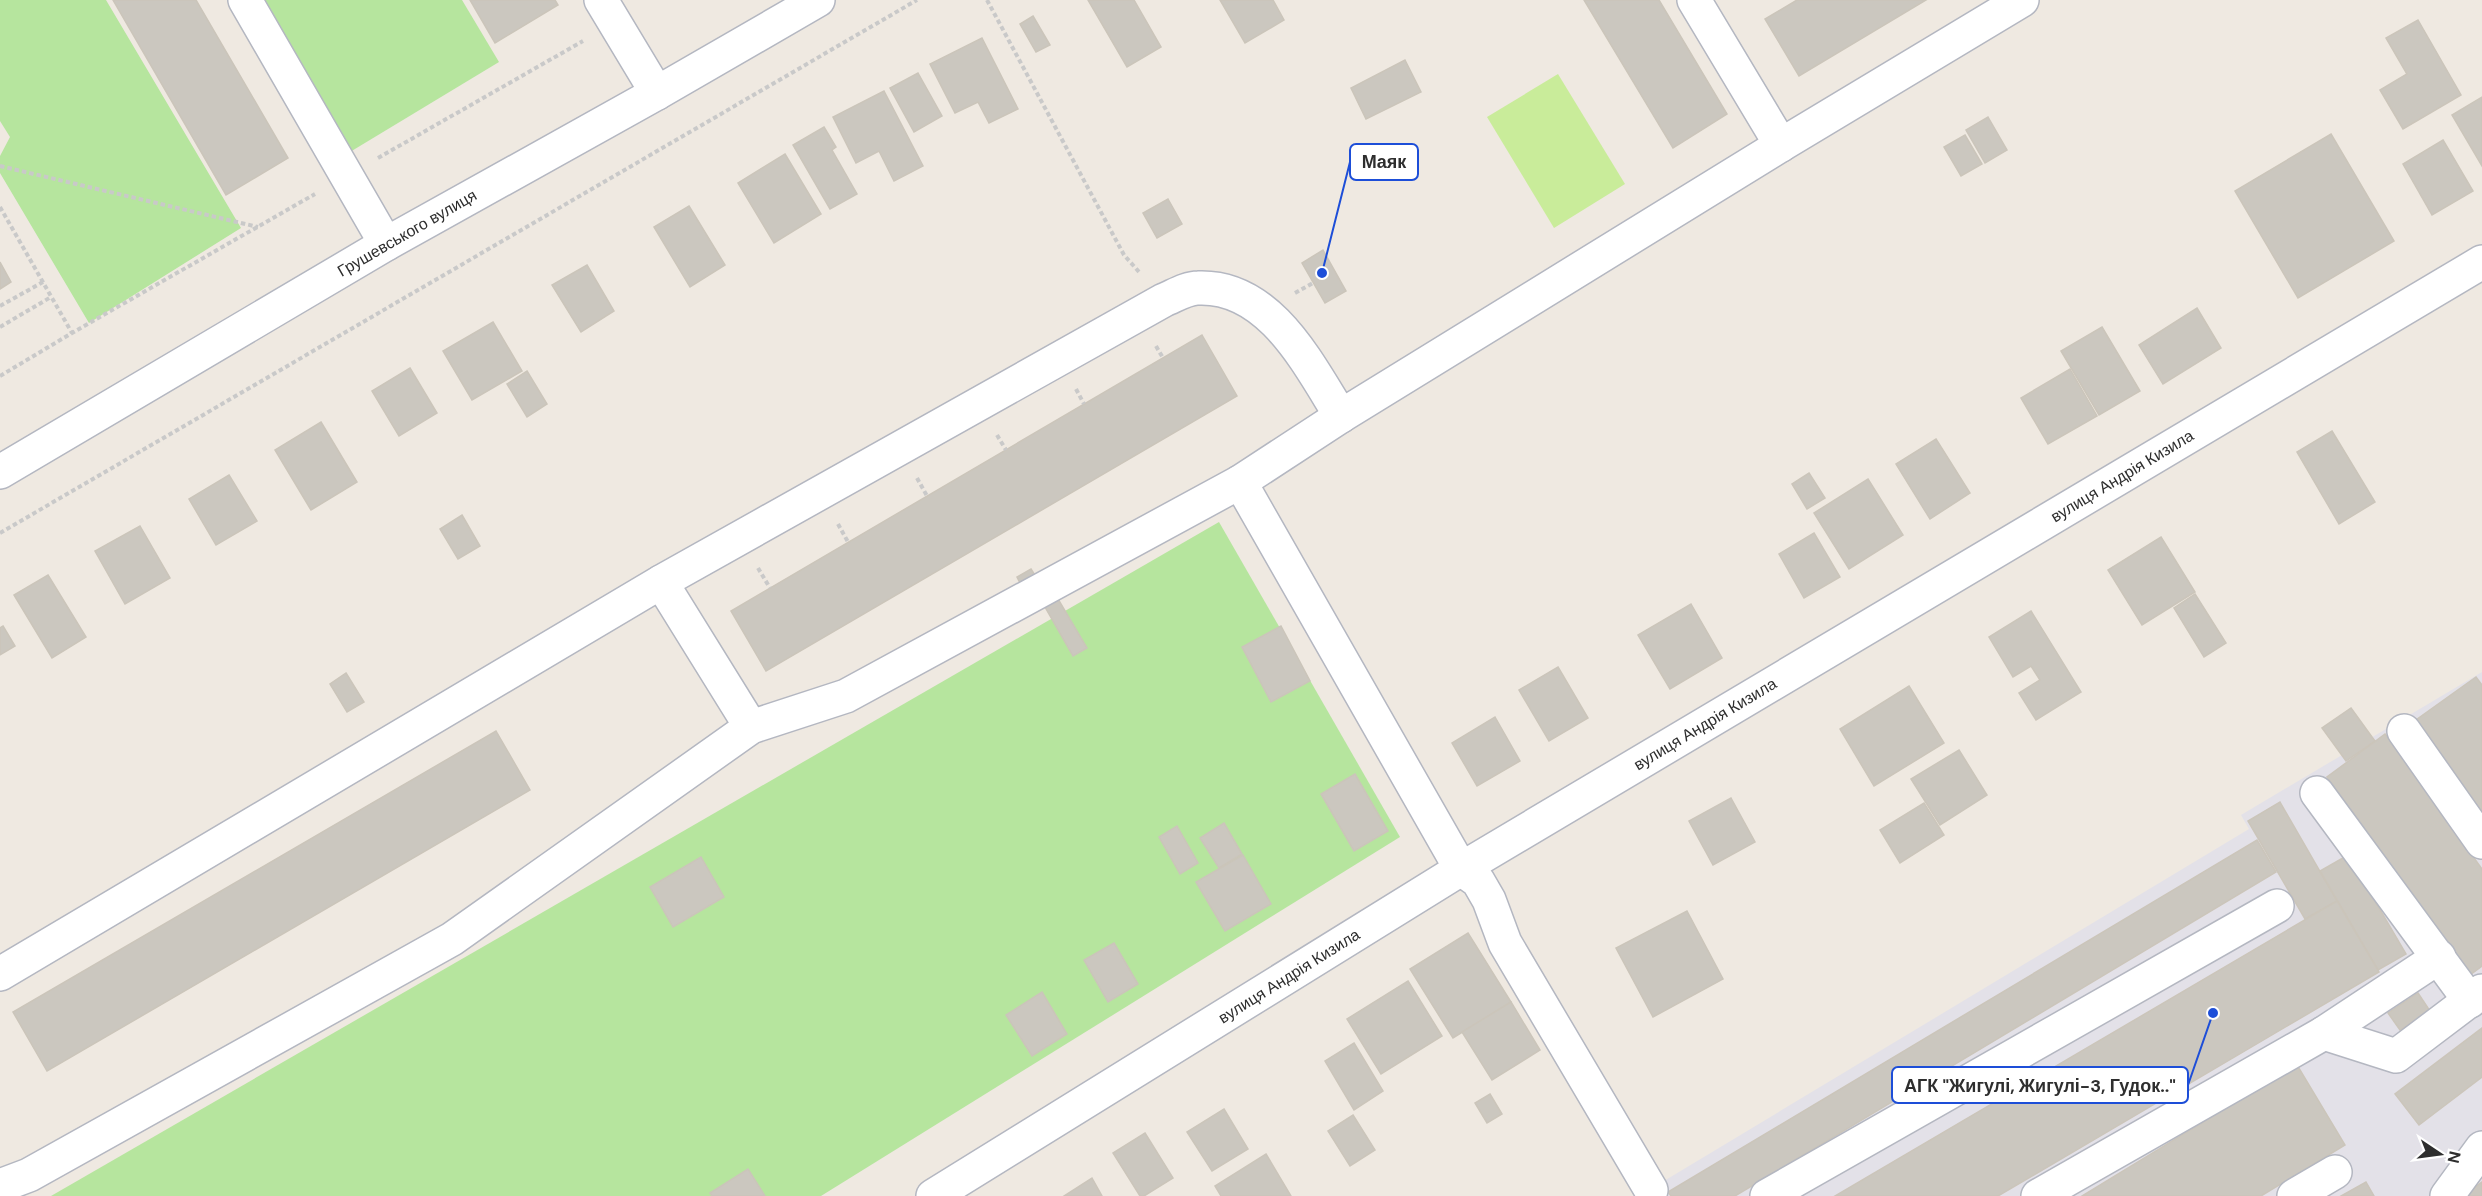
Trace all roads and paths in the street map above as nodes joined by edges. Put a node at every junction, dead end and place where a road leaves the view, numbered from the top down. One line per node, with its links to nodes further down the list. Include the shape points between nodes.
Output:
1 (245, 0): 11 (street)
2 (818, 0): 8 (street, Грушевського вулиця)
3 (917, 0): 26 (path)
4 (987, 0): 18 (path, via 1124,255)
5 (1694, 0): 9 (street)
6 (2022, 0): 9 (street)
7 (608, 11): 8 (street); 11 (path)
8 (657, 93): 14 (street, Грушевського вулиця)
9 (1782, 145): 23 (street)
10 (0, 166): 13 (path)
11 (346, 176): 13 (path); 14 (street)
12 (0, 207): 16 (path)
13 (258, 227): 21 (path)
14 (386, 244): 24 (street, Грушевського вулиця)
15 (2482, 262): 32 (street, вулиця Андрія Кизила)
16 (43, 282): 17 (path); 19 (path)
17 (51, 297): 20 (path); 21 (path)
18 (1164, 300): 23 (street, via 1196,288 1226,289 1264,311 1292,339); 27 (street)
19 (0, 306)
20 (0, 327)
21 (72, 333): 22 (path)
22 (0, 376)
23 (1341, 416): 25 (street)
24 (0, 472)
25 (1240, 482): 28 (street, via 846,696); 32 (street)
26 (0, 533)
27 (661, 582): 28 (street); 35 (street)
28 (751, 727): 40 (street, via 452,939 29,1175)
29 (2404, 731): 31 (street)
30 (2317, 793): 34 (street)
31 (2482, 842)
32 (1461, 869): 41 (street, via 1478,880 1505,943); 42 (street, вулиця Андрія Кизила)
33 (2277, 906): 43 (street)
34 (2439, 957): 36 (street); 37 (street)
35 (0, 974)
36 (2476, 996): 37 (street, via 2396,1056)
37 (2324, 1033): 44 (street)
38 (2482, 1148): 46 (street)
39 (2335, 1172): 45 (street)
40 (0, 1186)
41 (1651, 1190)
42 (933, 1196)
43 (1767, 1196)
44 (2038, 1196)
45 (2294, 1196)
46 (2446, 1196)

